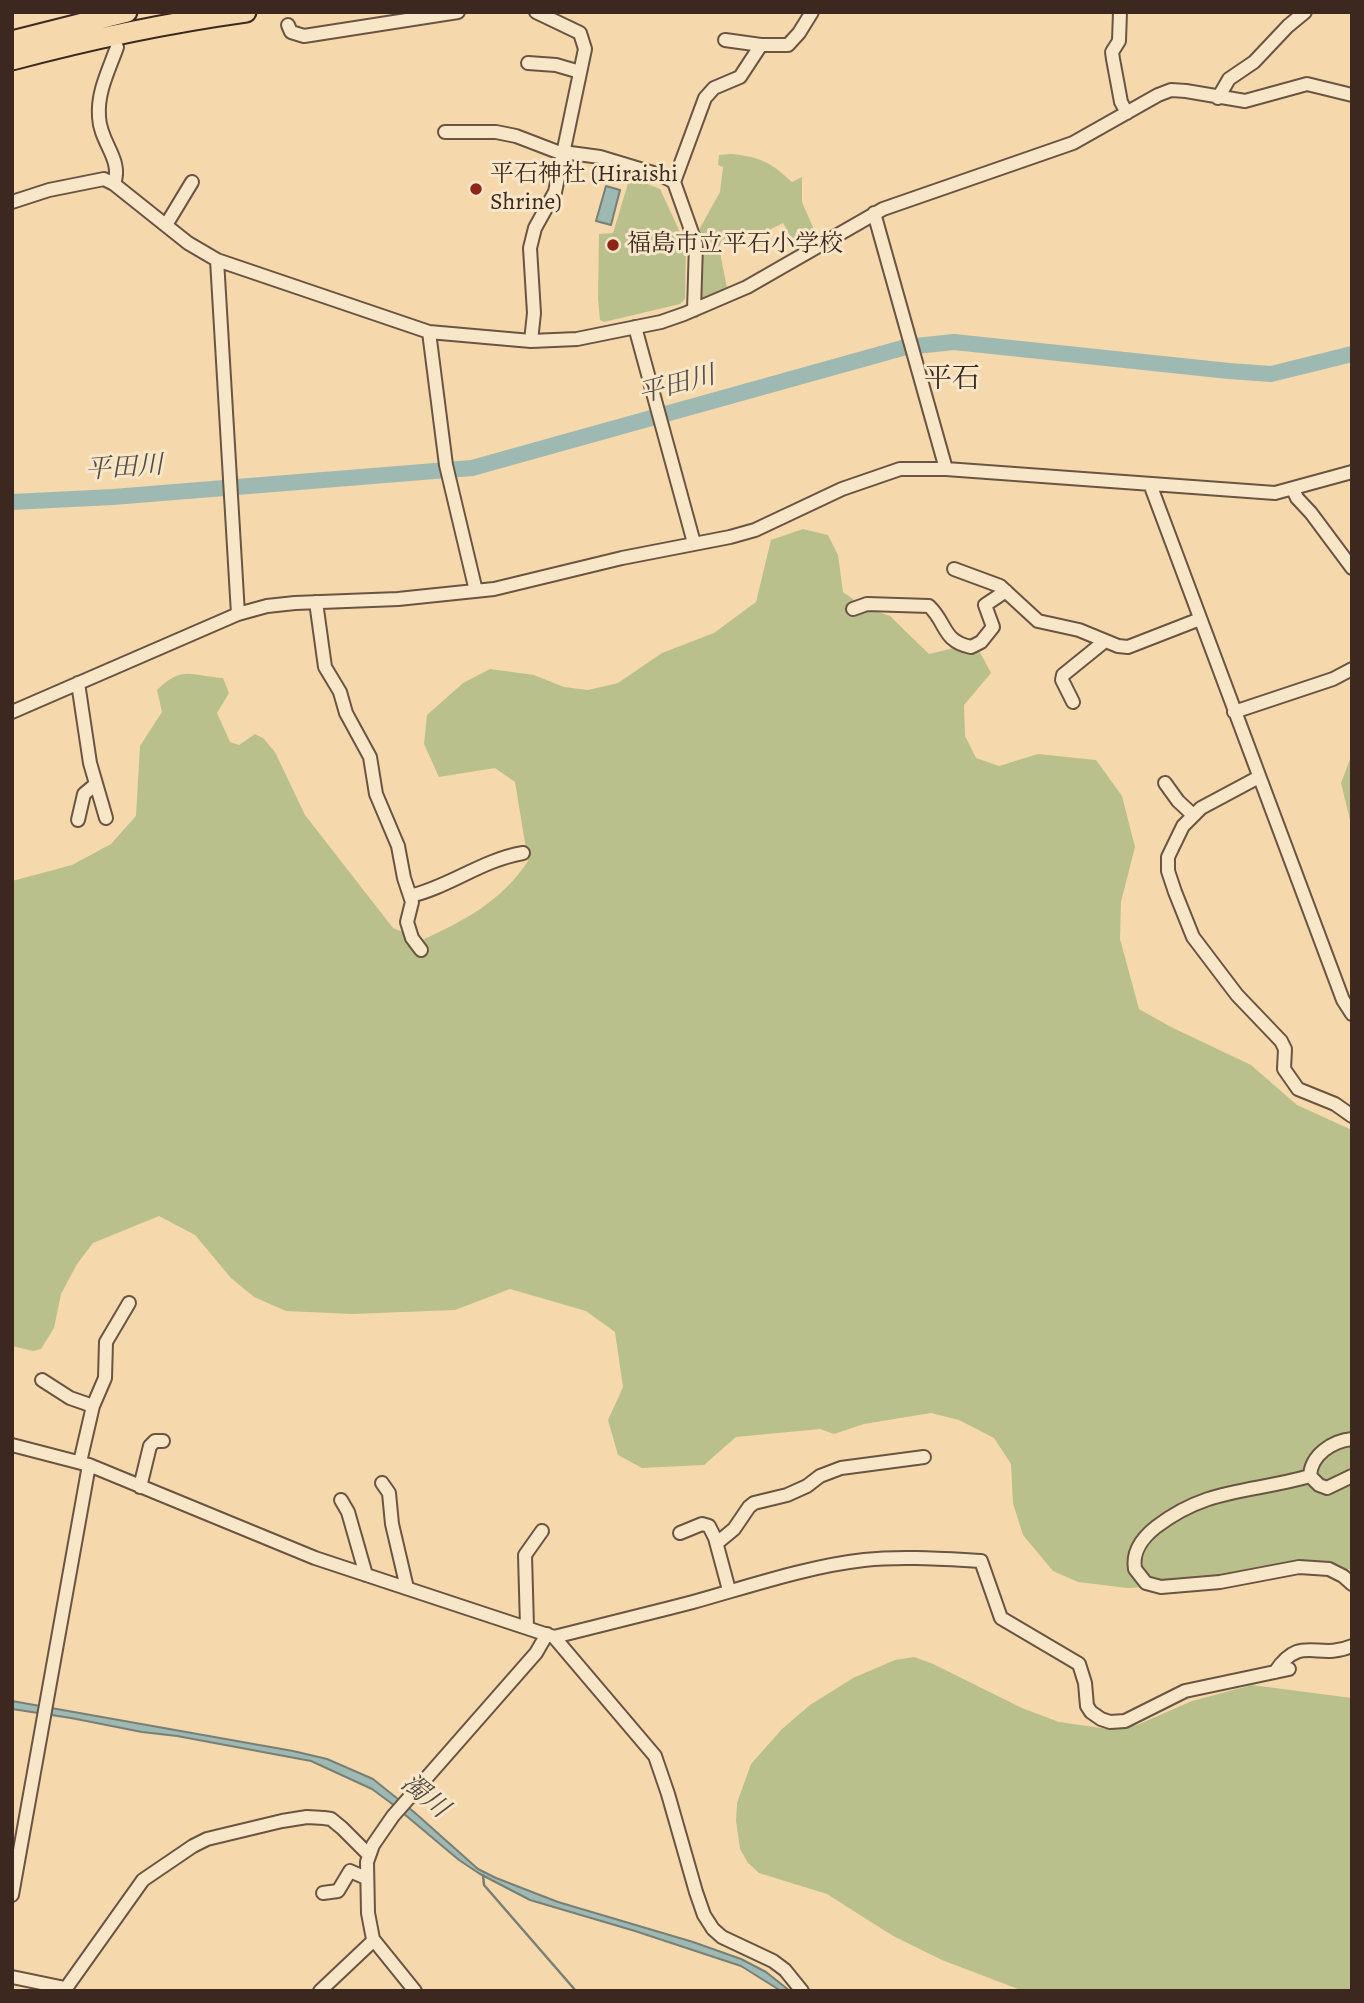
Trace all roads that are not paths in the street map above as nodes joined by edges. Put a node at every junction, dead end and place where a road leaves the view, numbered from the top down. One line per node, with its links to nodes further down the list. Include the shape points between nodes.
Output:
1 (127, 12): 10 (highway)
2 (246, 12): 13 (highway, via 149,27)
3 (458, 12): 8 (street, via 304,36 291,32)
4 (536, 12): 15 (street, via 580,33 585,49)
5 (812, 12): 11 (street, via 791,44)
6 (1120, 12): 18 (street, via 1119,41 1112,52 1121,102)
7 (1305, 12): 17 (street, via 1254,62 1228,79)
8 (288, 25)
9 (725, 40): 11 (street)
10 (12, 41)
11 (761, 46): 22 (street, via 740,77 714,88 699,107)
12 (117, 47): 23 (street, via 99,98 101,134 117,164)
13 (12, 60)
14 (528, 63): 15 (street)
15 (580, 72): 20 (street)
16 (1352, 95): 17 (street, via 1307,84 1245,101)
17 (1218, 98): 18 (street, via 1171,90)
18 (1128, 113): 25 (street, via 1073,143)
19 (445, 132): 20 (street, via 496,132)
20 (563, 153): 22 (street, via 600,157); 31 (street, via 555,192 530,248)
21 (192, 182): 26 (street)
22 (674, 182): 28 (street, via 696,244)
23 (114, 184): 24 (street, via 104,179); 26 (street)
24 (12, 202)
25 (874, 214): 28 (street, via 747,287); 32 (street)
26 (166, 225): 27 (street)
27 (217, 260): 30 (street); 43 (street)
28 (694, 310): 29 (street)
29 (635, 327): 31 (street, via 577,339); 36 (street)
30 (429, 332): 31 (street); 39 (street, via 446,466)
31 (531, 341)
32 (946, 469): 34 (street); 36 (street, via 900,469 842,489 755,530)
33 (1352, 472): 35 (street)
34 (1150, 484): 35 (street, via 1275,493); 44 (street)
35 (1293, 489): 37 (street)
36 (694, 543): 39 (street)
37 (1352, 568)
38 (954, 569): 40 (street)
39 (476, 591): 41 (street)
40 (1006, 591): 42 (street, via 985,605 993,627 971,647 946,634 929,606 867,604); 45 (street, via 1038,621)
41 (316, 602): 43 (street); 58 (street, via 326,667 370,758 376,794 398,846)
42 (853, 609)
43 (238, 614): 47 (street)
44 (1199, 619): 45 (street, via 1128,647); 50 (street)
45 (1105, 641): 48 (street, via 1063,675)
46 (1352, 669): 50 (street)
47 (78, 683): 49 (street); 53 (street)
48 (1073, 702)
49 (12, 712)
50 (1234, 712): 51 (street)
51 (1259, 777): 54 (street); 60 (street)
52 (1165, 783): 54 (street)
53 (96, 784): 55 (street); 56 (street, via 84,794)
54 (1193, 815): 61 (street, via 1173,844 1167,865 1193,937 1237,995 1281,1041 1284,1069 1298,1089)
55 (106, 818)
56 (78, 820)
57 (523, 853): 58 (street, via 499,857)
58 (410, 896): 59 (street, via 407,922)
59 (421, 950)
60 (1352, 1014)
61 (1352, 1116)
62 (129, 1303): 64 (street, via 106,1342 105,1378)
63 (42, 1380): 64 (street)
64 (93, 1406): 69 (street)
65 (1352, 1439): 70 (street, via 1335,1443 1320,1454)
66 (163, 1441): 73 (street, via 150,1446)
67 (12, 1446): 69 (street)
68 (924, 1457): 77 (street, via 841,1468 787,1495 754,1503)
69 (85, 1464): 73 (street); 90 (street)
70 (1310, 1476): 71 (street, via 1327,1488); 79 (street, via 1237,1490 1185,1507 1146,1535 1136,1551 1135,1569 1146,1583 1161,1587 1220,1582 1299,1567 1329,1569)
71 (1352, 1476)
72 (382, 1483): 80 (street, via 389,1493)
73 (140, 1487): 78 (street)
74 (341, 1500): 78 (street)
75 (542, 1531): 82 (street, via 525,1555)
76 (680, 1534): 77 (street, via 706,1524)
77 (716, 1543): 81 (street)
78 (366, 1575): 80 (street)
79 (1352, 1584)
80 (407, 1588): 82 (street)
81 (729, 1590): 83 (street); 86 (street, via 866,1560 981,1561 1001,1618 1079,1664 1087,1706 1110,1722 1125,1721 1185,1691)
82 (527, 1627): 83 (street)
83 (550, 1635): 87 (street, via 393,1816); 96 (street, via 655,1756 696,1892 713,1929 773,1961)
84 (1352, 1646): 86 (street, via 1333,1652 1300,1650 1289,1654)
85 (1289, 1669): 86 (street)
86 (1275, 1672)
87 (369, 1855): 88 (street); 93 (street, via 342,1828 324,1818 282,1821 207,1839 143,1880)
88 (366, 1878): 89 (street, via 350,1871 338,1891); 91 (street)
89 (323, 1893)
90 (12, 1895)
91 (373, 1940): 94 (street); 95 (street)
92 (12, 1977): 93 (street)
93 (64, 1990)
94 (320, 1991)
95 (415, 1991)
96 (802, 1991)

